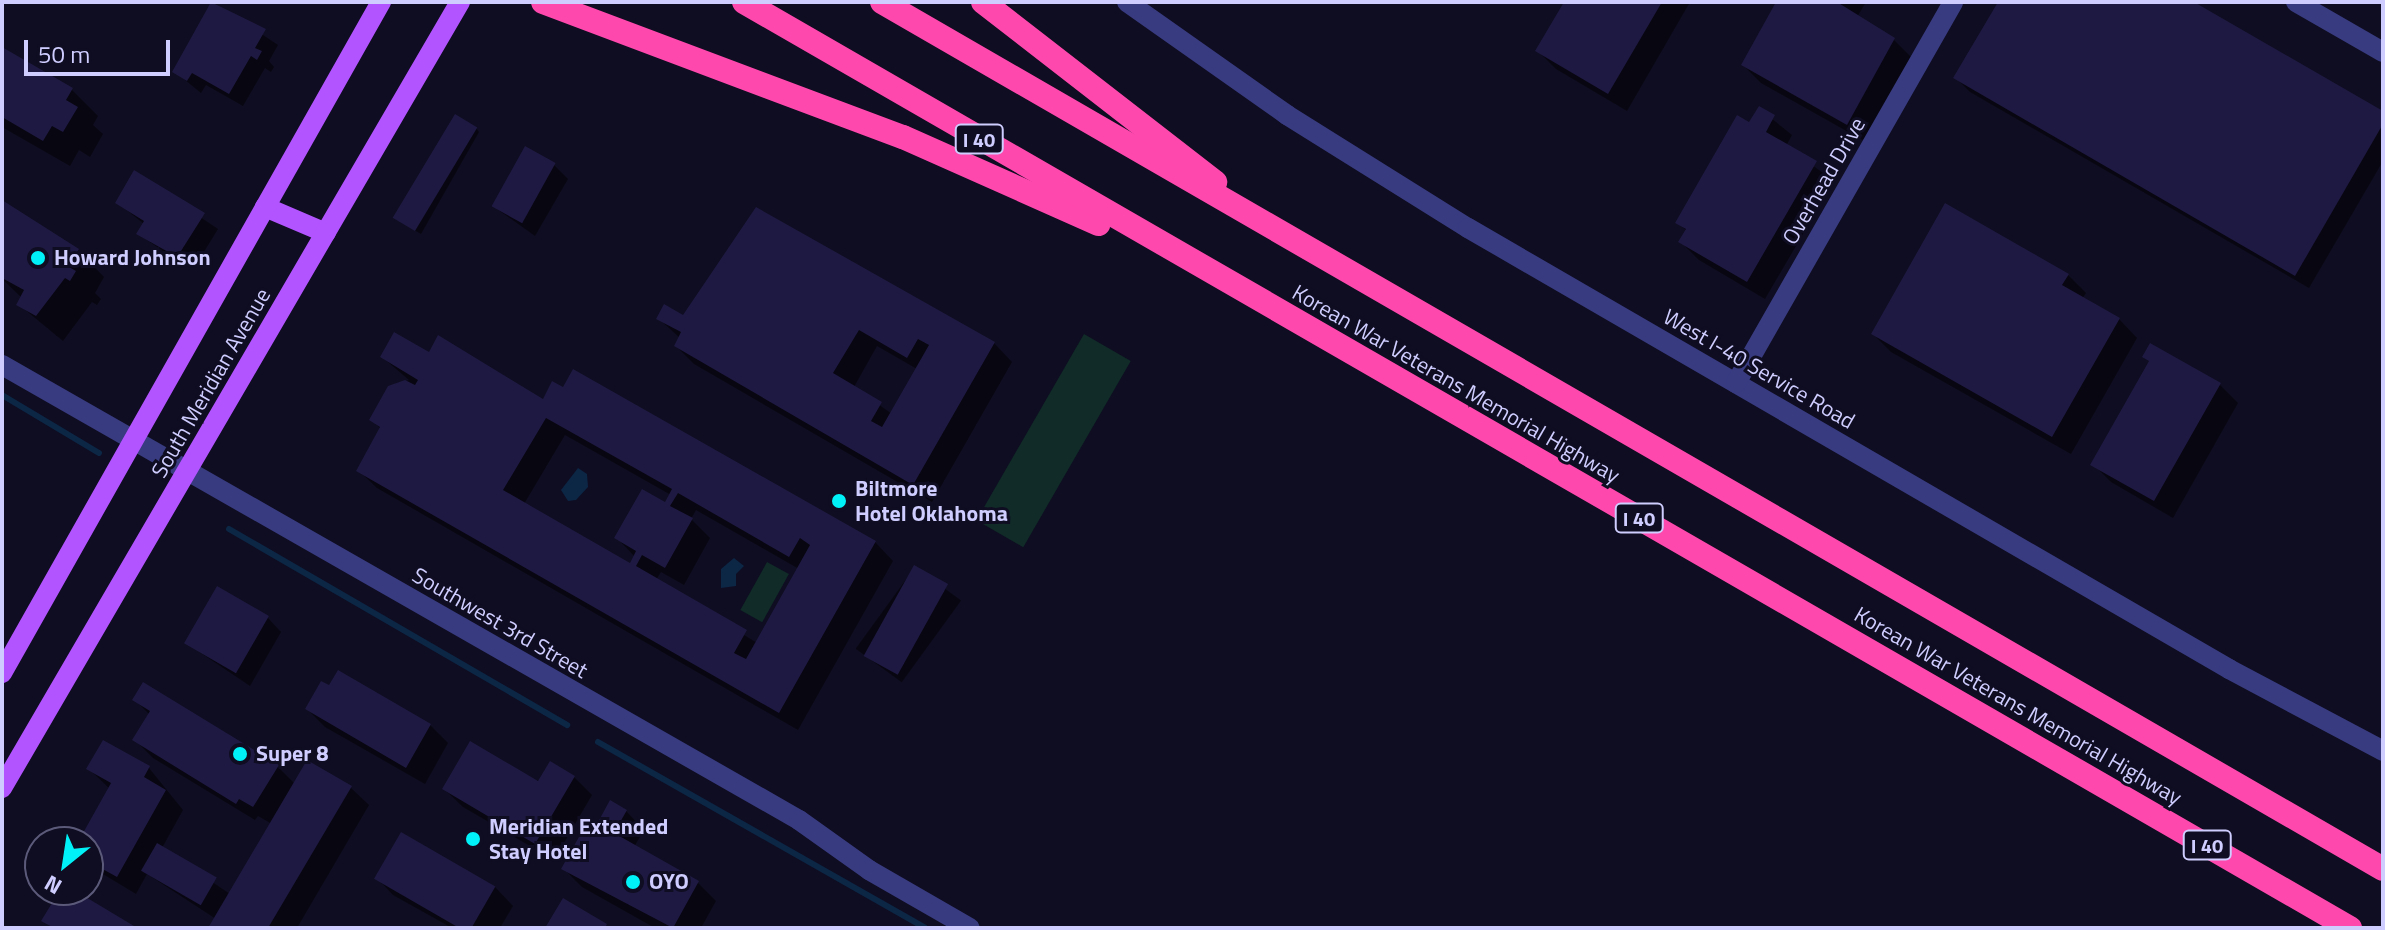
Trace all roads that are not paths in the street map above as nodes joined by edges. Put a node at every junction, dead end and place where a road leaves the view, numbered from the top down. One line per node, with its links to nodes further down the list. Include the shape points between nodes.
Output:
1 (381, 2): 11 (main road, South Meridian Avenue)
2 (460, 2): 12 (main road, South Meridian Avenue)
3 (543, 2): 14 (highway, via 903,137)
4 (744, 2): 14 (highway, Korean War Veterans Memorial Highway / I 40)
5 (882, 2): 13 (highway, Korean War Veterans Memorial Highway)
6 (983, 2): 13 (highway)
7 (1127, 2): 16 (street, West I-40 Service Road, via 1366,166)
8 (1953, 2): 16 (street, Overhead Drive)
9 (2296, 2): 10 (street)
10 (2383, 52)
11 (265, 207): 12 (main road); 17 (main road, South Meridian Avenue)
12 (326, 233): 18 (main road, South Meridian Avenue)
13 (1279, 233): 22 (highway, Korean War Veterans Memorial Highway)
14 (1214, 275): 24 (highway, Korean War Veterans Memorial Highway / I 40)
15 (2, 365): 17 (street, Southwest 3rd Street)
16 (1736, 383): 20 (street, West I-40 Service Road, via 2229,669)
17 (134, 441): 18 (street, Southwest 3rd Street); 19 (main road, South Meridian Avenue)
18 (188, 471): 21 (main road, South Meridian Avenue); 23 (street, Southwest 3rd Street, via 799,820 869,870)
19 (2, 673)
20 (2383, 751)
21 (2, 788)
22 (2383, 869)
23 (970, 928)
24 (2350, 928)

